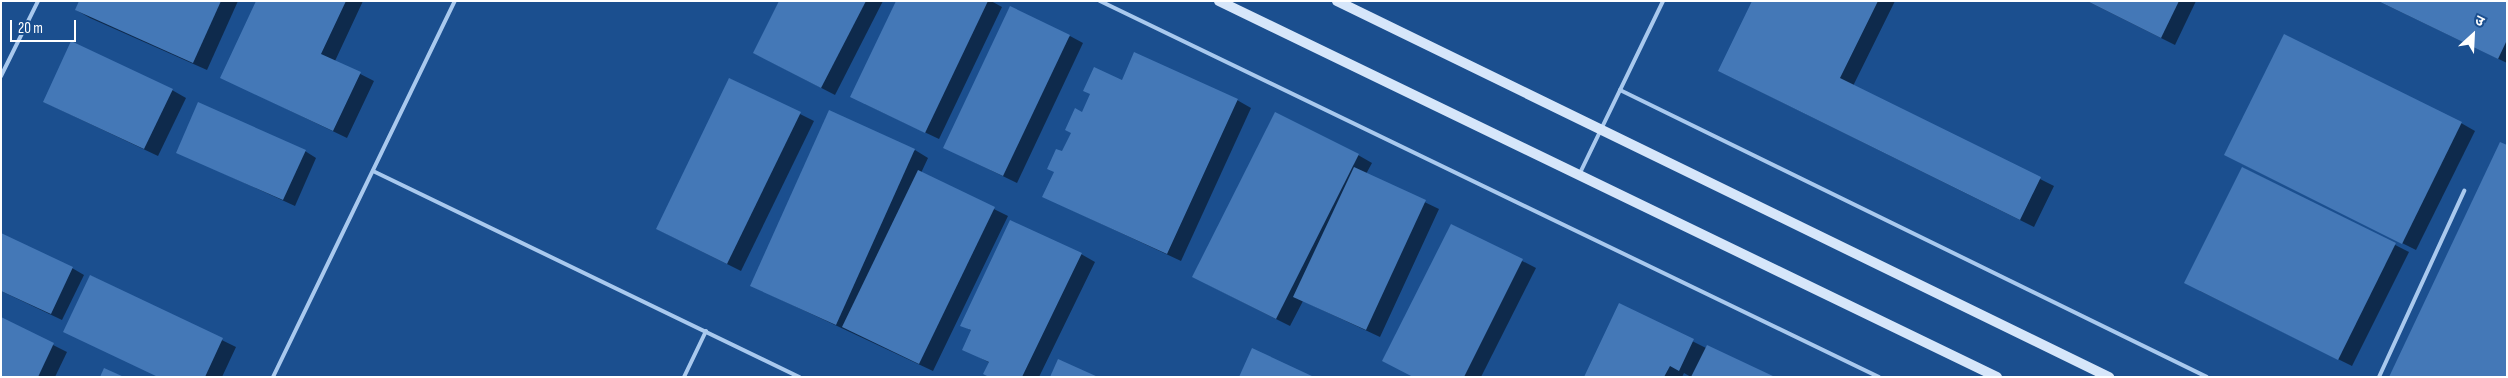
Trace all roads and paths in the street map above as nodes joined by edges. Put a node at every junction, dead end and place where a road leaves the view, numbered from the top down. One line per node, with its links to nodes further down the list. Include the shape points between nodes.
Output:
1 (38, 1): 7 (lane)
2 (455, 1): 10 (lane)
3 (1100, 1): 17 (lane)
4 (1219, 1): 11 (street)
5 (1337, 1): 9 (street)
6 (1663, 1): 8 (lane)
7 (1, 76)
8 (1620, 90): 9 (lane); 20 (lane)
9 (1601, 129): 11 (lane); 19 (street)
10 (373, 171): 13 (lane); 14 (lane)
11 (1579, 175): 18 (street)
12 (2464, 192): 21 (lane)
13 (706, 331): 15 (lane); 16 (lane)
14 (273, 377)
15 (684, 377)
16 (800, 377)
17 (1879, 377)
18 (1997, 377)
19 (2109, 377)
20 (2207, 377)
21 (2379, 377)

